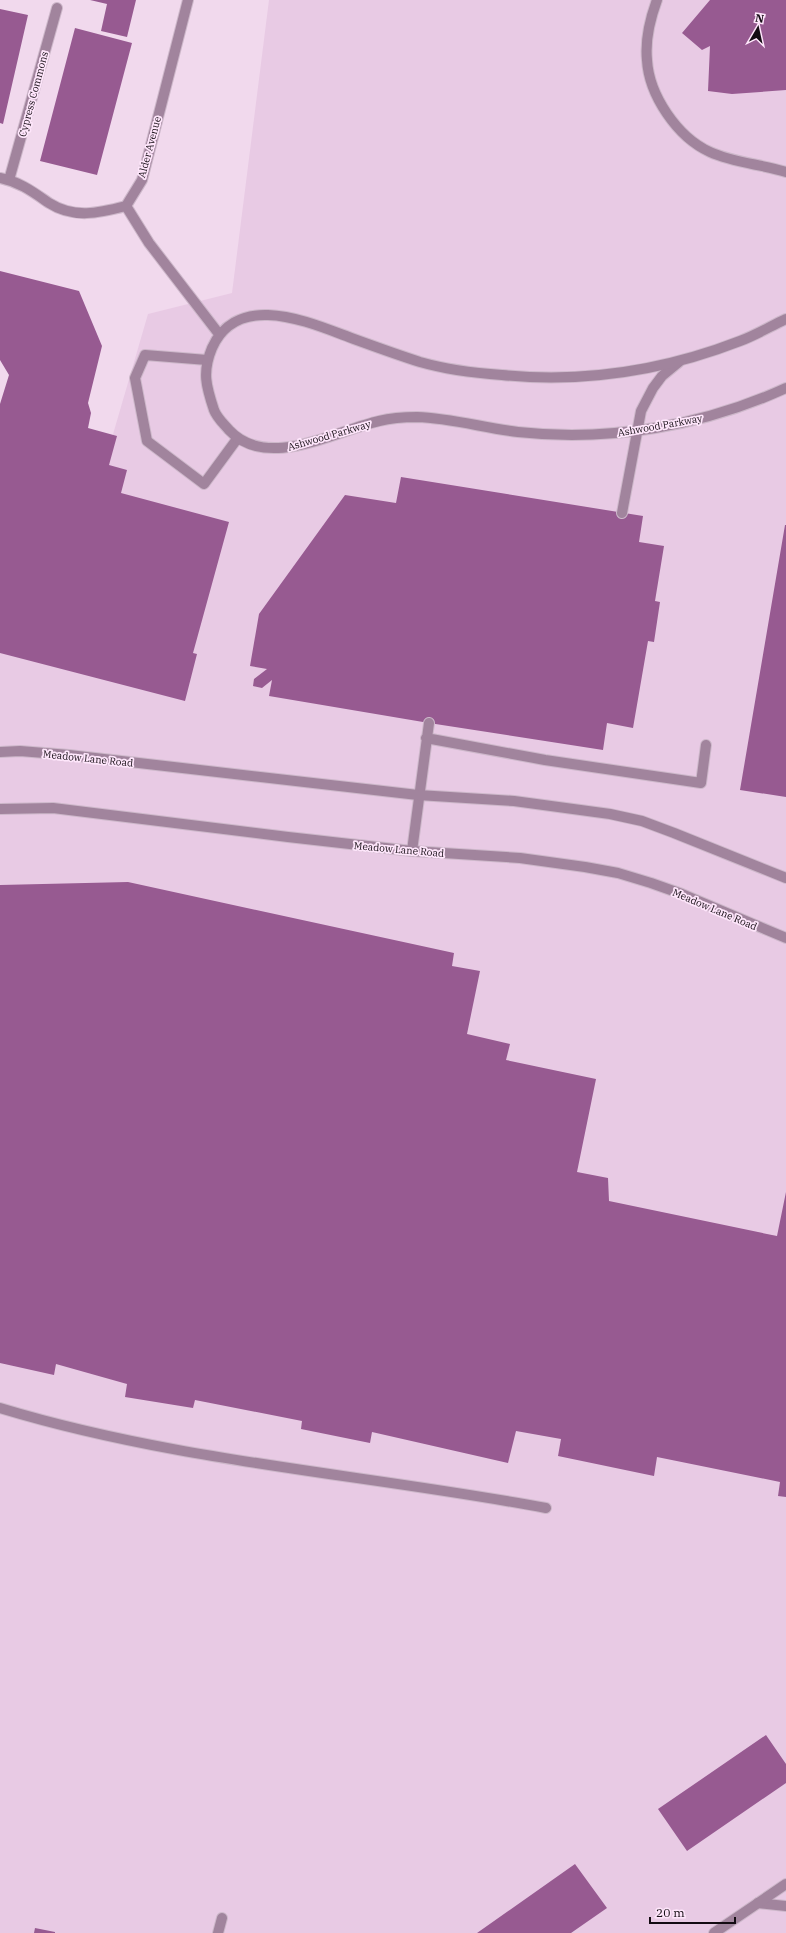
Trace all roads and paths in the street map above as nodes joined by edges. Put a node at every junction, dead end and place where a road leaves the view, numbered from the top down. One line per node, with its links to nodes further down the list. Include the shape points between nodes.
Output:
1 (188, 0): 6 (street, Alder Avenue, via 142,180)
2 (657, 0): 4 (street, via 649,26 647,61 656,93 672,121 694,143 710,152)
3 (57, 8): 5 (street, Cypress Commons)
4 (786, 172)
5 (4, 179): 6 (street, via 26,186 51,204 70,212 96,214)
6 (126, 206): 8 (street, via 149,243)
7 (786, 319): 10 (street, Ashwood Parkway, via 741,341)
8 (219, 334): 9 (street, Ashwood Parkway); 10 (street, Ashwood Parkway, via 238,319 266,315 323,327 456,372 523,377 588,378 634,372)
9 (207, 360): 13 (street, Ashwood Parkway, via 206,386 216,417); 13 (street, via 145,355 135,378 147,441 204,484)
10 (679, 362): 12 (street, via 662,376 646,399)
11 (786, 388): 12 (street, Ashwood Parkway, via 714,416)
12 (637, 430): 13 (street, Ashwood Parkway, via 582,436 545,435 416,417 381,420 287,448 261,447); 14 (street)
13 (237, 439)
14 (622, 513)
15 (429, 723): 16 (street)
16 (426, 738): 17 (street, via 545,760 701,783); 19 (street)
17 (706, 745)
18 (0, 752): 19 (street, Meadow Lane Road, via 69,755)
19 (418, 795): 21 (street); 22 (street, Meadow Lane Road, via 514,802 610,814 642,821)
20 (0, 809): 21 (street, Meadow Lane Road, via 53,808)
21 (412, 851): 23 (street, Meadow Lane Road, via 520,858 618,873 682,894)
22 (786, 878)
23 (786, 938)
24 (0, 1408): 25 (street, via 132,1441 211,1456 470,1494)
25 (546, 1508)
26 (786, 1884): 27 (street)
27 (758, 1903): 28 (street); 31 (street)
28 (786, 1906)
29 (222, 1918): 30 (street)
30 (218, 1933)
31 (714, 1933)

